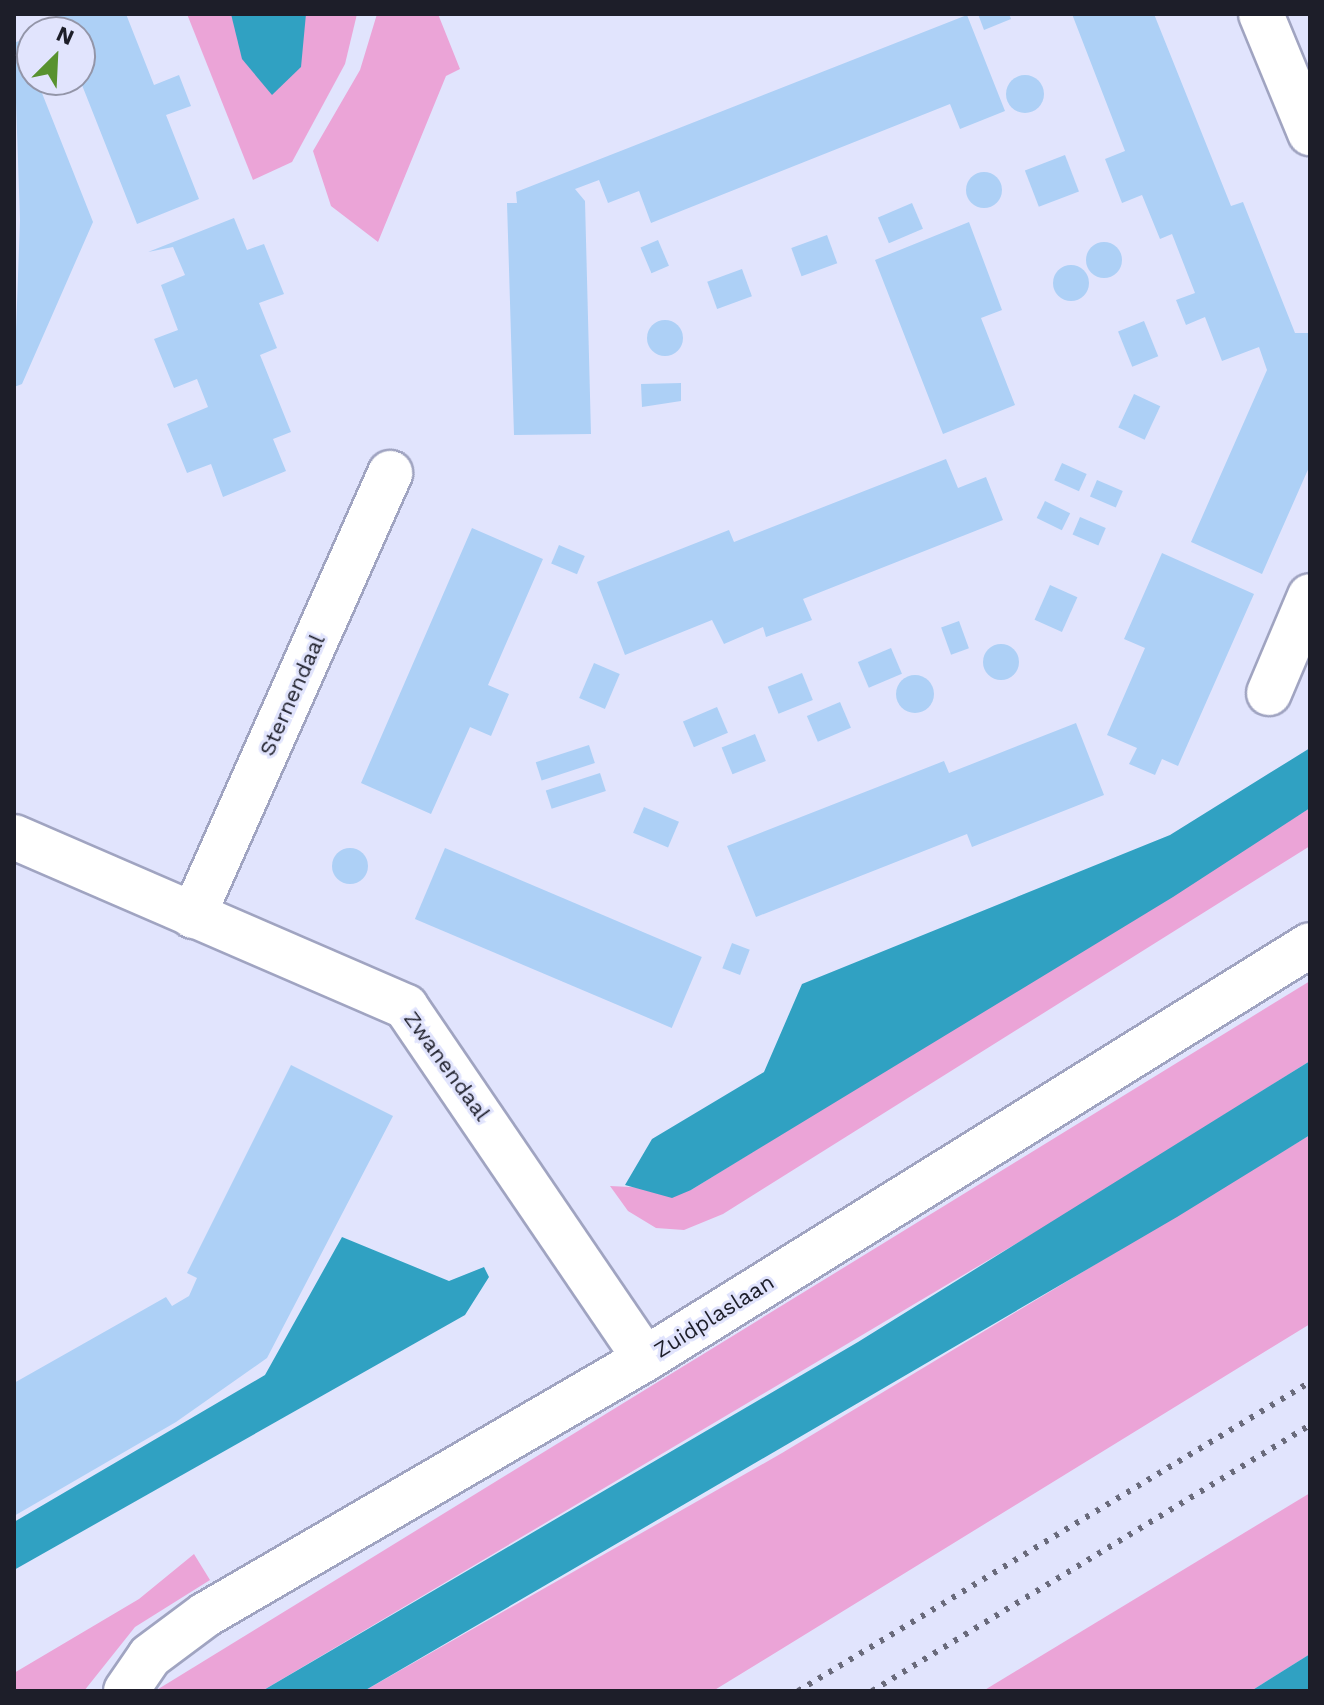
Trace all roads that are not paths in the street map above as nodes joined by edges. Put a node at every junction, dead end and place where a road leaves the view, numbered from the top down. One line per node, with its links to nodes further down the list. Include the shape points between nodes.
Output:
1 (1261, 14): 2 (street)
2 (1310, 133)
3 (390, 473): 7 (street, Sternendaal)
4 (1310, 596): 5 (street)
5 (1269, 693)
6 (14, 837): 7 (street, Zwanendaal)
7 (193, 916): 9 (street, Zwanendaal, via 406,1007)
8 (1310, 945): 9 (street, Zuidplaslaan)
9 (645, 1359): 10 (street, Zuidplaslaan, via 205,1615 150,1656)
10 (126, 1691)

